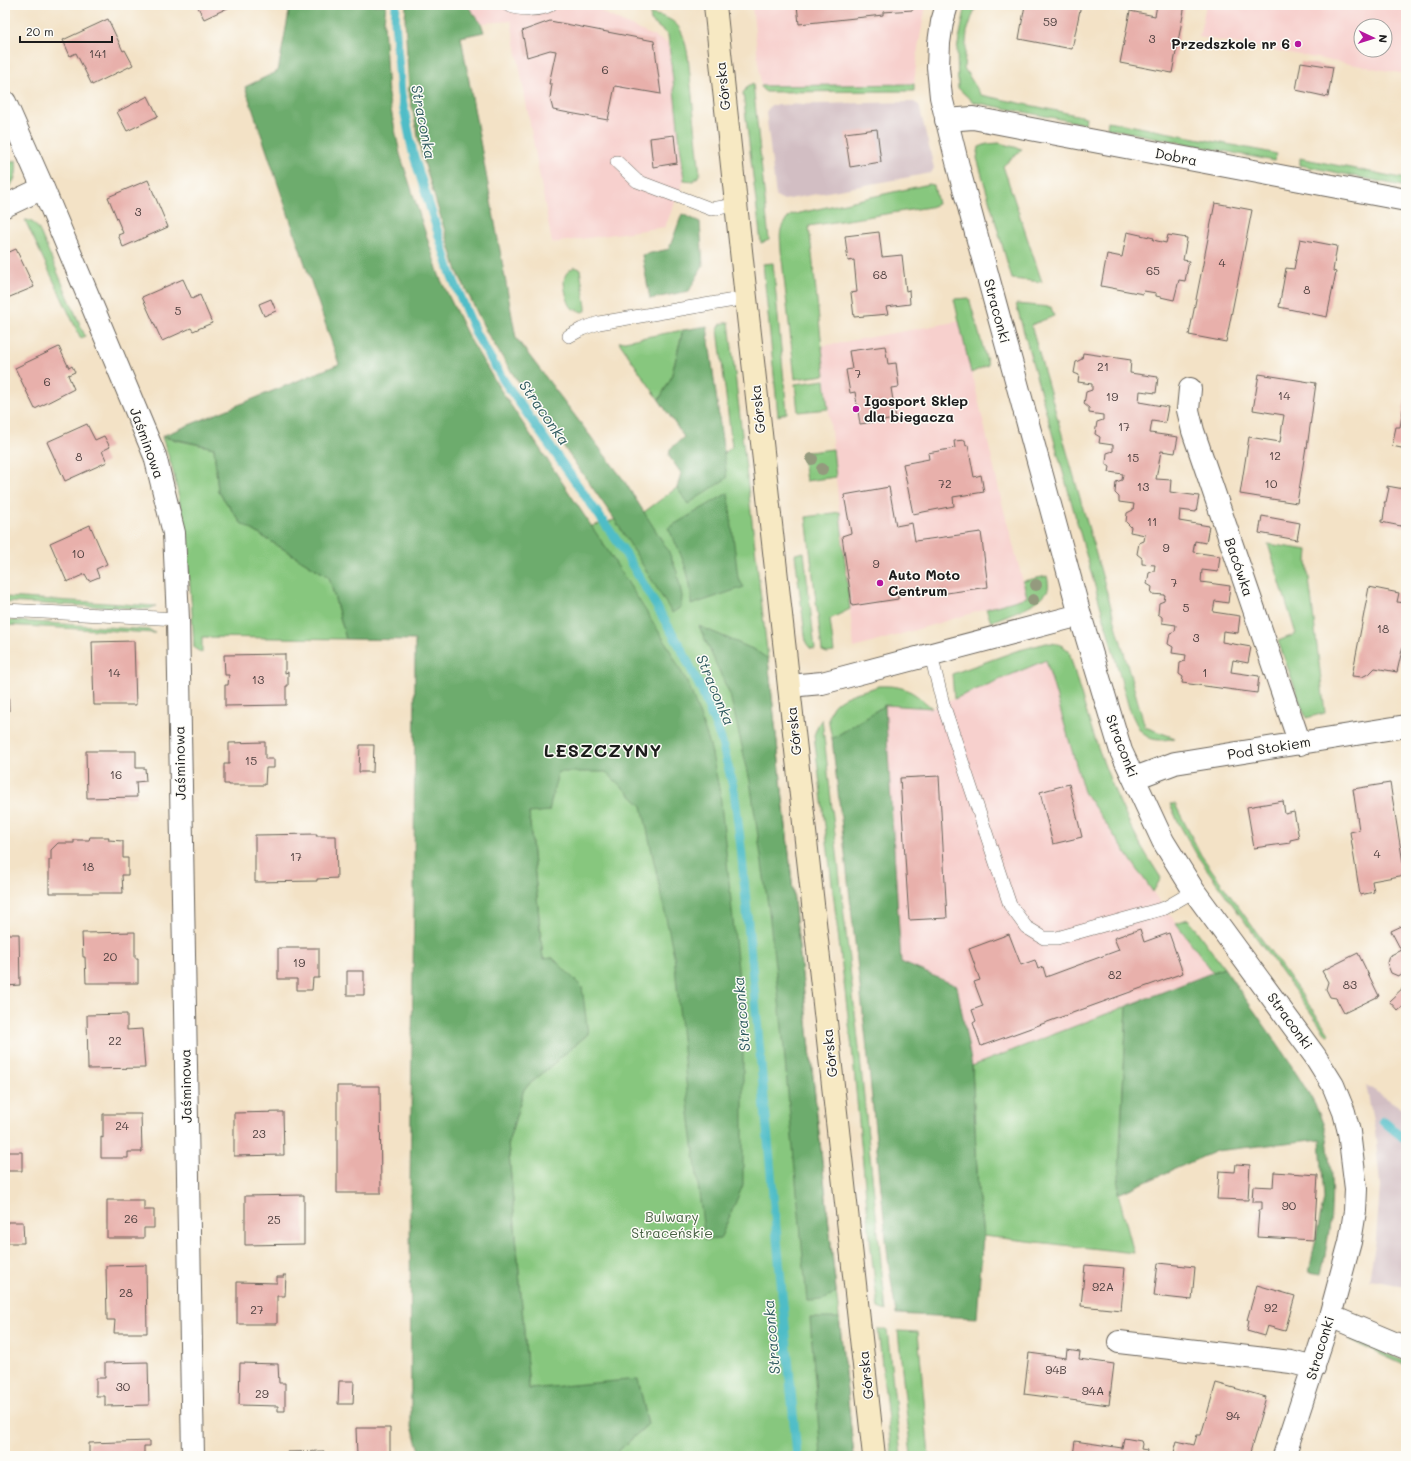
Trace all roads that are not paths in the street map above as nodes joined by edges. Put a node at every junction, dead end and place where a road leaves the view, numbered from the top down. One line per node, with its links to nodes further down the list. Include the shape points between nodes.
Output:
1 (508, 5): 2 (lane, via 523,9 544,8)
2 (550, 5)
3 (715, 5): 10 (street, Górska)
4 (947, 5): 6 (street, Straconki, via 942,22 938,67)
5 (5, 102): 8 (street, Jaśminowa)
6 (946, 120): 9 (street, Dobra, via 973,118); 16 (street, Straconki)
7 (617, 162): 10 (lane, via 637,181 711,209)
8 (43, 188): 11 (street); 17 (street, Jaśminowa, via 155,456 174,533)
9 (1406, 200)
10 (736, 205): 12 (street, Górska)
11 (5, 206)
12 (746, 298): 13 (lane, via 599,323); 19 (street, Górska)
13 (569, 336)
14 (1190, 389): 21 (street, Bacówka, via 1188,410 1192,431)
15 (5, 610): 17 (lane)
16 (1080, 615): 18 (street); 22 (street, Straconki, via 1121,751)
17 (178, 619): 28 (street, Jaśminowa)
18 (931, 655): 19 (street, via 822,683); 23 (lane, via 943,704 1010,905 1026,927 1044,938 1057,938 1165,908)
19 (789, 686): 29 (street, Górska)
20 (1406, 726): 21 (street, Pod Stokiem)
21 (1300, 744): 22 (street, Pod Stokiem, via 1175,762)
22 (1135, 778): 23 (street, Straconki, via 1163,841)
23 (1194, 891): 24 (street, Straconki, via 1315,1056 1333,1086 1344,1112 1354,1167 1355,1211 1350,1242)
24 (1330, 1316): 26 (street); 27 (street, Straconki)
25 (1118, 1342): 27 (street, via 1291,1362)
26 (1406, 1348)
27 (1314, 1368): 30 (street, Straconki)
28 (193, 1456)
29 (874, 1456)
30 (1284, 1456)

